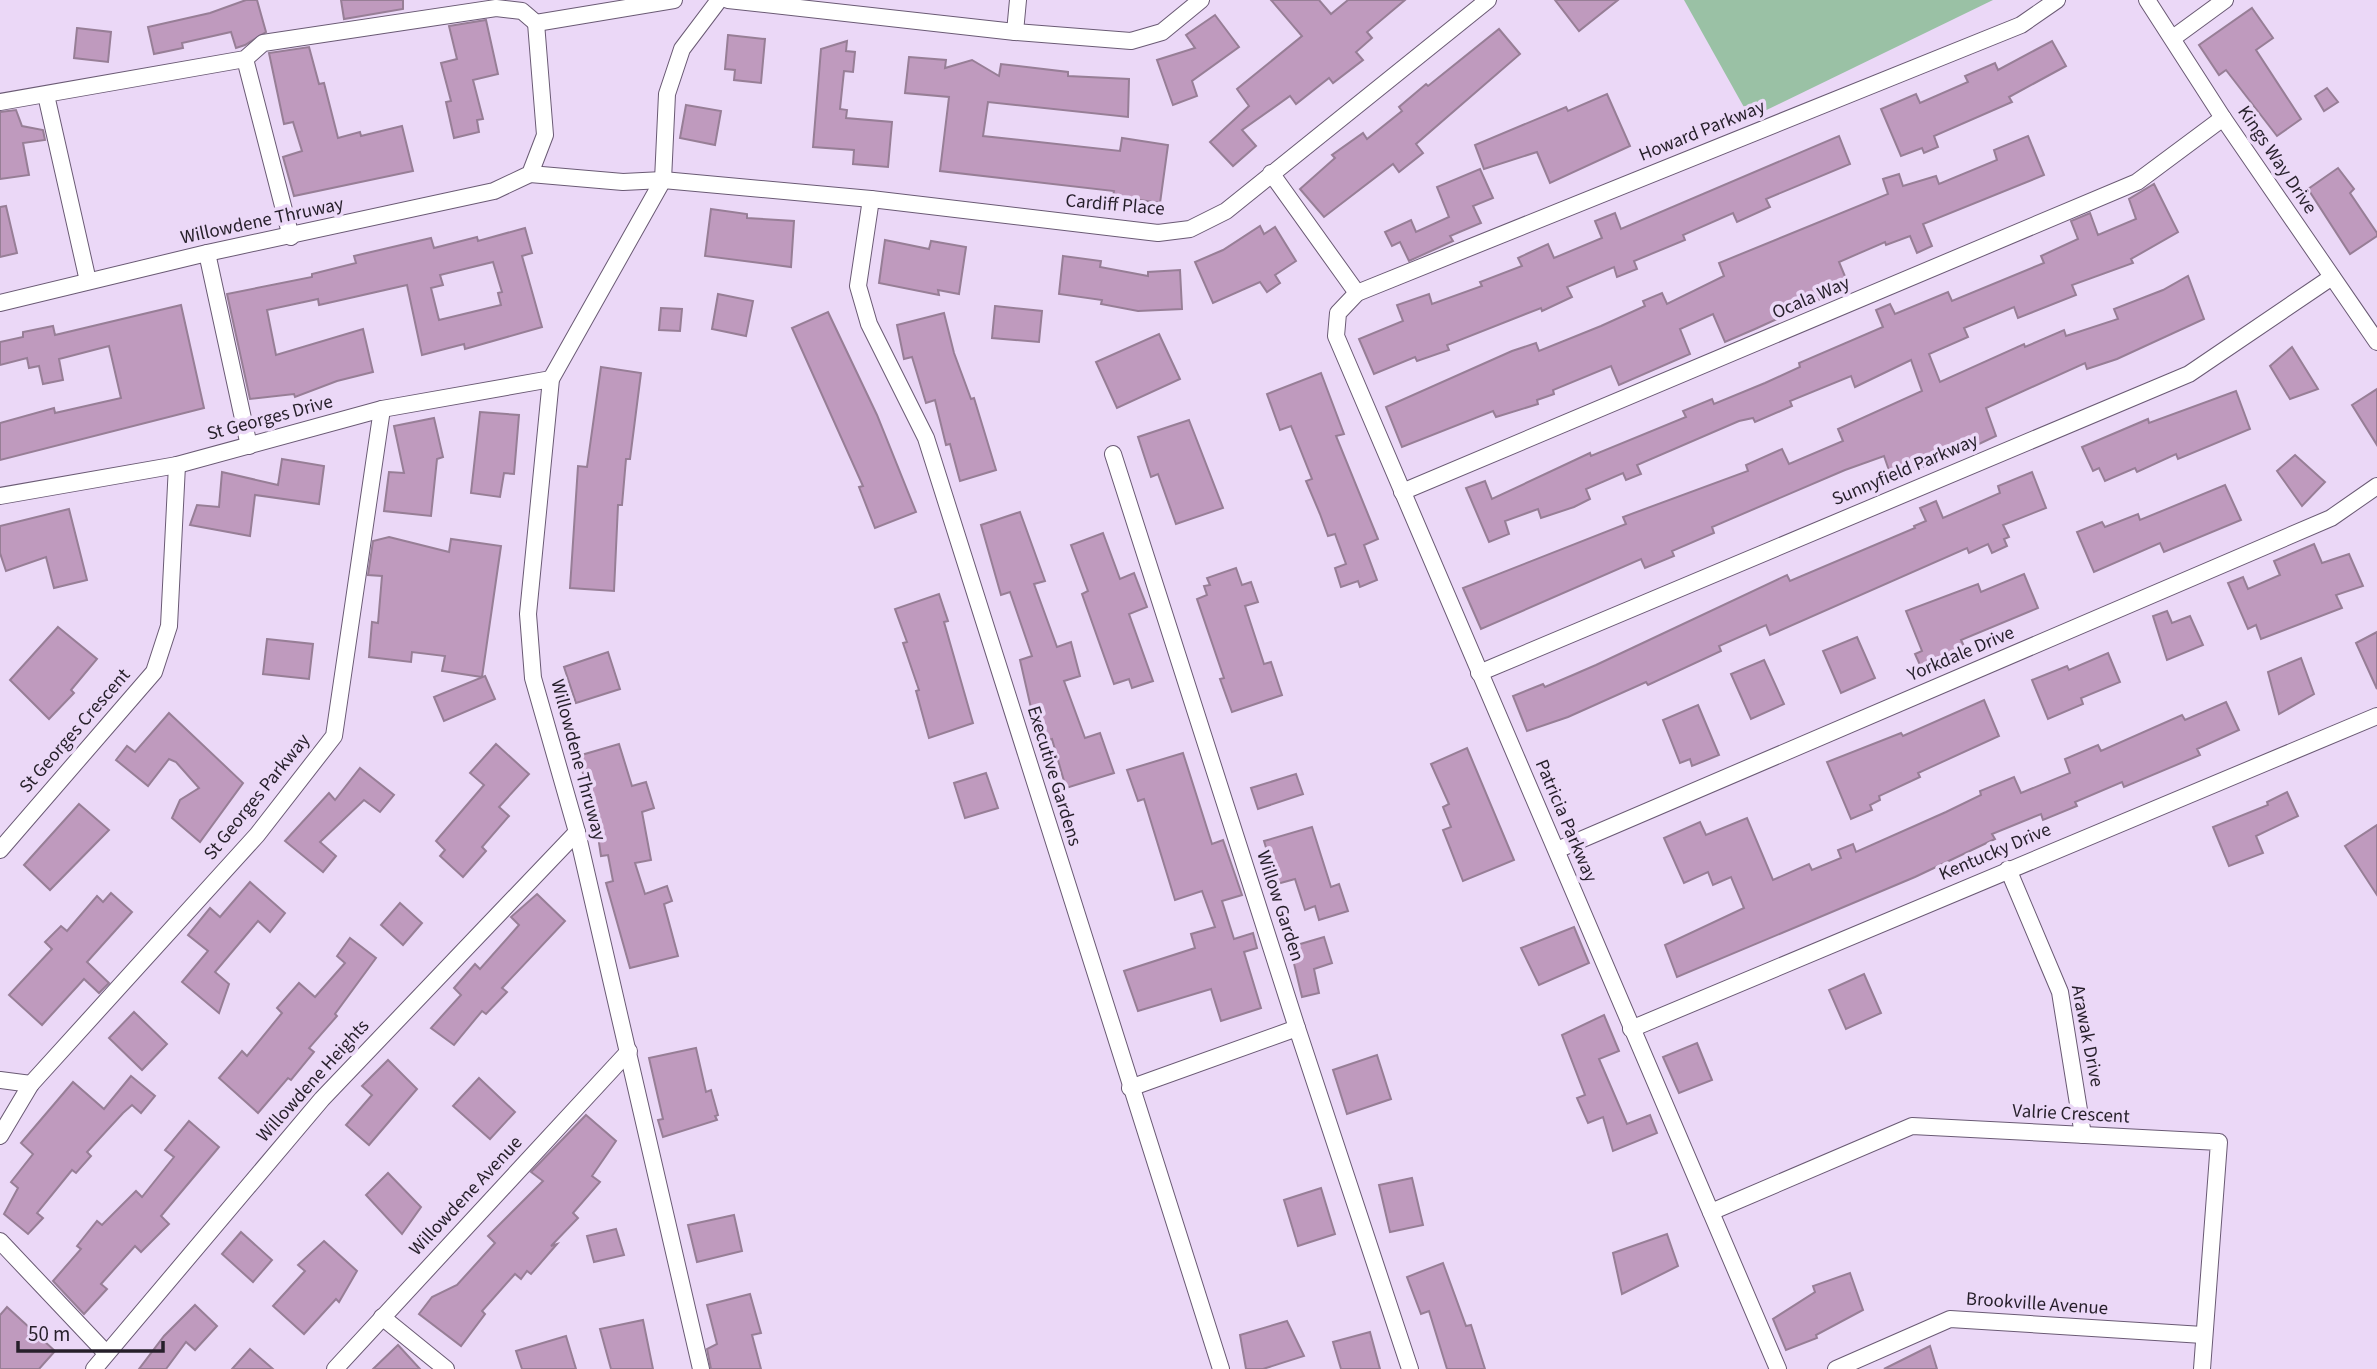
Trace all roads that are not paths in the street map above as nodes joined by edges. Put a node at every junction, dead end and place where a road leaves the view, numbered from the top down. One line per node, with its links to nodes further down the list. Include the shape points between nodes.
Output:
1 (674, 0): 11 (street)
2 (719, 0): 20 (street, Willowdene Thruway, via 682,48 667,94)
3 (728, 0): 10 (street)
4 (1018, 0): 12 (street)
5 (1201, 0): 12 (street, via 1162,32 1131,41)
6 (1488, 0): 18 (street, Cardiff Place)
7 (2057, 0): 26 (street, Howard Parkway, via 2021,25)
8 (2147, 0): 13 (street, Kings Way Drive)
9 (2225, 0): 13 (street)
10 (829, 5): 12 (street)
11 (536, 23): 14 (street, via 522,11 496,8 263,43); 19 (street, via 545,135)
12 (1015, 32)
13 (2173, 38): 17 (street, Kings Way Drive)
14 (246, 60): 15 (street); 22 (street)
15 (46, 96): 16 (street); 25 (street)
16 (0, 102)
17 (2222, 118): 24 (street, Kings Way Drive); 35 (street, Ocala Way, via 2137,182)
18 (1271, 173): 21 (street, Cardiff Place, via 1226,211 1190,229 1158,233); 26 (street)
19 (530, 174): 20 (street, via 623,182); 22 (street, Willowdene Thruway, via 494,191)
20 (663, 180): 21 (street, Cardiff Place); 29 (street, Willowdene Thruway)
21 (871, 199): 48 (street, Executive Gardens, via 858,286 869,324 926,438)
22 (291, 237): 23 (street, Willowdene Thruway)
23 (207, 253): 25 (street, Willowdene Thruway); 31 (street)
24 (2332, 277): 28 (street, Kings Way Drive); 37 (street, Sunnyfield Parkway, via 2189,374)
25 (88, 281): 27 (street, Willowdene Thruway)
26 (1357, 293): 35 (street, Patricia Parkway, via 1338,313 1336,336)
27 (0, 303)
28 (2377, 342)
29 (551, 379): 30 (street, St Georges Drive); 39 (street, Willowdene Thruway, via 528,614 533,678)
30 (382, 409): 31 (street, St Georges Drive); 47 (street, St Georges Parkway, via 334,736 257,835)
31 (249, 446): 33 (street, St Georges Drive)
32 (1113, 454): 43 (street, Willow Garden)
33 (177, 465): 36 (street, St Georges Drive); 40 (street, St Georges Crescent, via 169,626 154,672)
34 (2377, 486): 41 (street, Yorkdale Drive, via 2331,518)
35 (1402, 492): 37 (street, Patricia Parkway)
36 (0, 496)
37 (1479, 673): 41 (street, Patricia Parkway)
38 (2374, 724): 42 (street, Kentucky Drive)
39 (577, 832): 45 (street, Willowdene Thruway); 55 (street, Willowdene Heights, via 322,1099)
40 (0, 850)
41 (1557, 850): 44 (street, Patricia Parkway)
42 (2008, 869): 44 (street, Kentucky Drive); 49 (street, Arawak Drive, via 2060,992)
43 (1297, 1028): 48 (street); 61 (street, Willow Garden)
44 (1631, 1029): 51 (street, Patricia Parkway)
45 (629, 1051): 53 (street, Willowdene Avenue); 59 (street, Willowdene Thruway)
46 (0, 1080): 47 (street)
47 (31, 1084): 50 (street, St Georges Parkway)
48 (1130, 1088): 60 (street, Executive Gardens)
49 (2083, 1135): 51 (street, Valrie Crescent, via 1912,1126); 54 (street, Valrie Crescent, via 2219,1142)
50 (0, 1136)
51 (1711, 1212): 62 (street, Patricia Parkway)
52 (0, 1241): 55 (street)
53 (382, 1317): 57 (street, Willowdene Avenue); 58 (street)
54 (2203, 1335): 63 (street, Brookville Avenue, via 1950,1319); 64 (street, Valrie Crescent)
55 (104, 1352): 56 (street, Willowdene Heights)
56 (94, 1369)
57 (335, 1369)
58 (446, 1369)
59 (701, 1369)
60 (1221, 1369)
61 (1410, 1369)
62 (1778, 1369)
63 (1836, 1369)
64 (2202, 1369)

